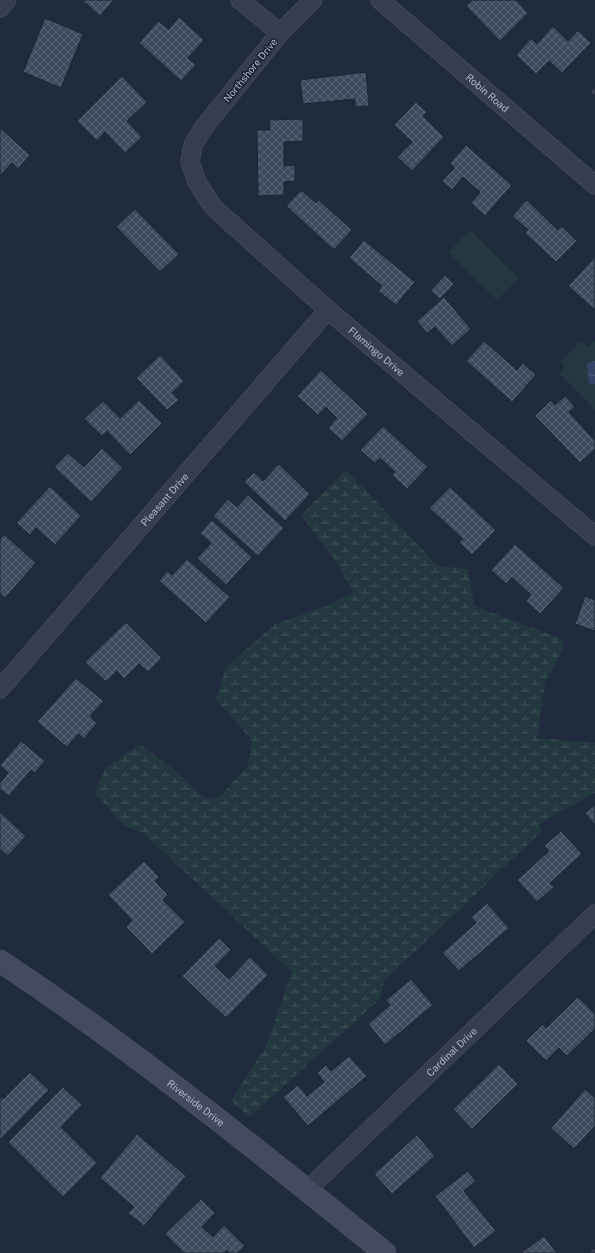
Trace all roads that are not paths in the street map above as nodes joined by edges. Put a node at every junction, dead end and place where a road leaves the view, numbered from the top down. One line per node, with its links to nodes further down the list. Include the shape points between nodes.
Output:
1 (7, 0): 5 (street)
2 (240, 0): 6 (street)
3 (313, 0): 6 (street, Northshore Drive)
4 (380, 0): 8 (street, Robin Road)
5 (0, 8)
6 (280, 33): 7 (street, Northshore Drive, via 204,127)
7 (193, 145): 9 (street, Flamingo Drive, via 190,162 197,182 213,207)
8 (595, 184)
9 (328, 310): 10 (street, Flamingo Drive); 11 (street, Pleasant Drive)
10 (595, 536)
11 (0, 689)
12 (595, 914): 14 (street, Cardinal Drive)
13 (0, 961): 14 (street, Riverside Drive, via 45,990 136,1057)
14 (307, 1190): 15 (street, Riverside Drive)
15 (385, 1253)

